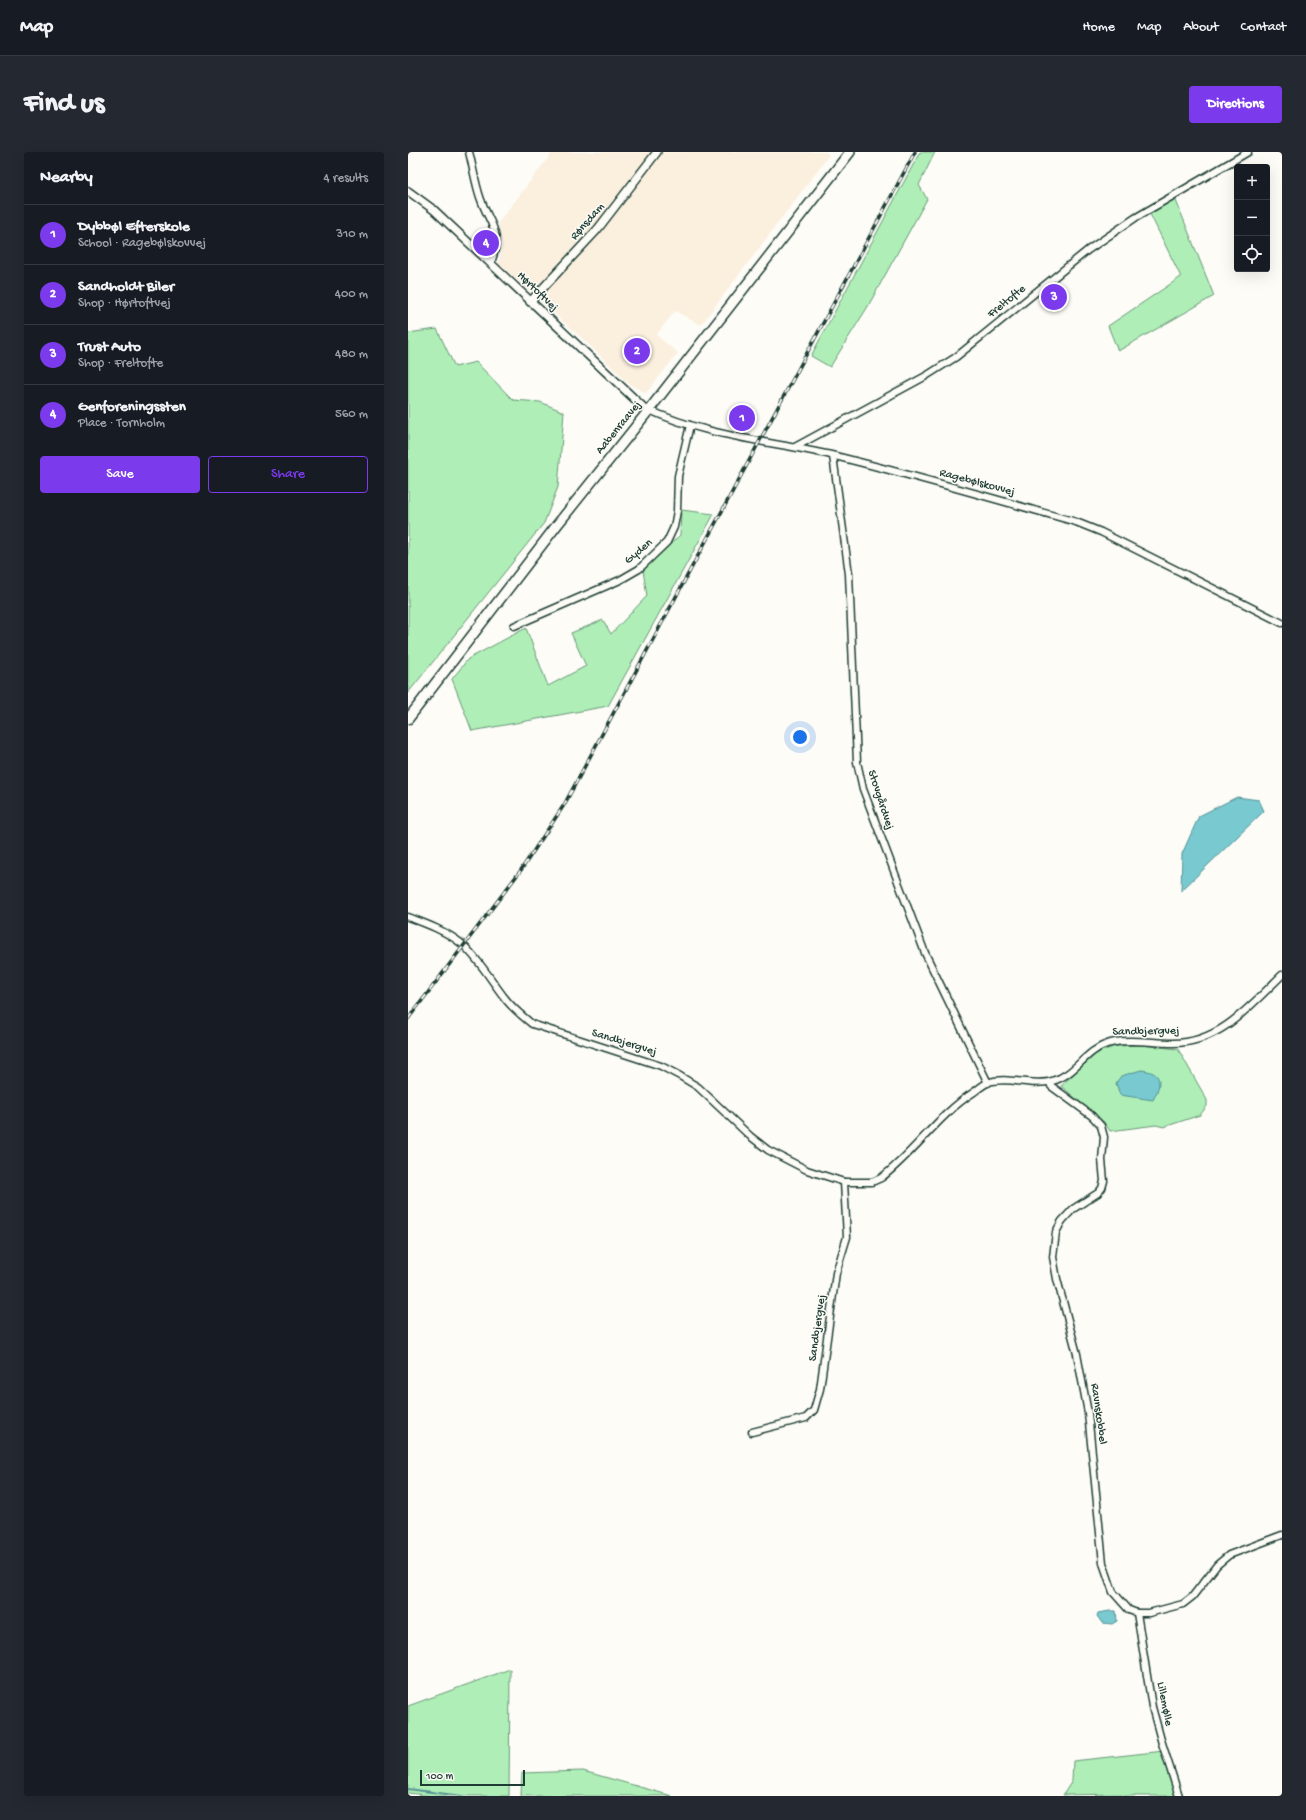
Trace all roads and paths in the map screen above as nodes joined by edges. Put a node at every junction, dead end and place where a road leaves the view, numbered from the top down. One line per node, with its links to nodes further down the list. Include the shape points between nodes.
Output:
1 (469, 152): 6 (street, via 480,197 496,231 496,249)
2 (657, 152): 7 (street, Rønsdam, via 597,230)
3 (850, 152): 8 (main road, Aabenraavej)
4 (1248, 152): 10 (street, Freltofte, via 1135,218 1088,250 956,357)
5 (408, 191): 6 (street, Hørtoftvej, via 434,210)
6 (491, 263): 7 (street, Hørtoftvej)
7 (530, 302): 8 (street, Hørtoftvej)
8 (646, 408): 9 (street, Ragebølskovvej); 14 (main road, Aabenraavej)
9 (690, 426): 10 (street, Ragebølskovvej, via 759,442); 13 (street, Gyden, via 678,476 674,527 667,542 639,569 620,580)
10 (795, 447): 11 (street, Ragebølskovvej)
11 (833, 456): 12 (street, Ragebølskovvej, via 1076,522 1101,532); 17 (street, Stovgårdvej, via 849,574 857,762 863,789 925,953)
12 (1282, 623)
13 (514, 626)
14 (408, 719)
15 (408, 917): 19 (street, Sandbjergvej, via 432,925 463,945 516,1012 532,1024 661,1066 698,1087 768,1150 807,1170)
16 (1282, 975): 18 (street, Sandbjergvej, via 1242,1014 1213,1035 1195,1042 1107,1044 1090,1052 1065,1074)
17 (988, 1082): 18 (street); 19 (street, Sandbjergvej, via 953,1107 881,1178 872,1182)
18 (1050, 1082): 22 (street, Ravnskobbel, via 1051,1086 1092,1116 1101,1126 1104,1137 1102,1188 1073,1209 1062,1221 1056,1232 1053,1257 1077,1354 1088,1413 1103,1563 1113,1592 1129,1610)
19 (844, 1182): 20 (street, Sandbjergvej, via 847,1237 836,1273 820,1389 814,1410 806,1418)
20 (752, 1432)
21 (1282, 1535): 22 (street, via 1229,1555 1183,1604 1149,1613)
22 (1137, 1613): 23 (street, Lillemølle, via 1152,1707)
23 (1179, 1796)

